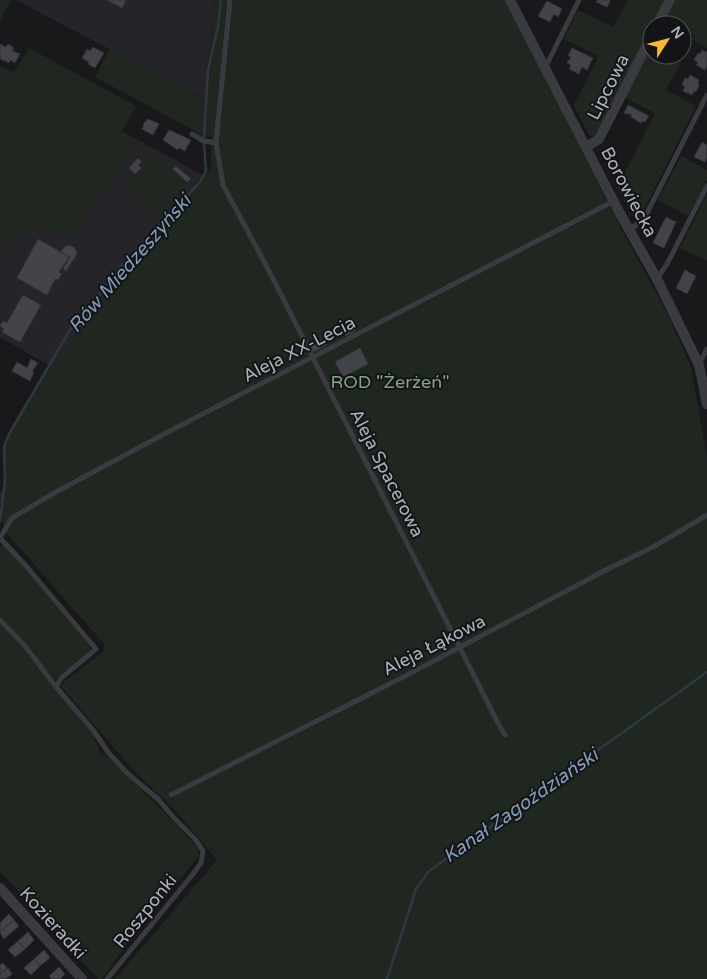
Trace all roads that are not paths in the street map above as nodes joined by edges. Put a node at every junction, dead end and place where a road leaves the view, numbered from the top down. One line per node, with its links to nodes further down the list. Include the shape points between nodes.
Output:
1 (230, 0): 10 (lane, Aleja Spacerowa)
2 (510, 0): 7 (street, Borowiecka)
3 (579, 0): 7 (lane)
4 (670, 0): 5 (street)
5 (662, 15)
6 (642, 55): 11 (street, Lipcowa, via 599,139)
7 (545, 68): 11 (street, Borowiecka)
8 (707, 94): 14 (lane, via 645,218)
9 (192, 134): 10 (lane)
10 (216, 143): 17 (lane, Aleja Spacerowa, via 223,185)
11 (586, 147): 13 (street, Borowiecka)
12 (707, 186): 15 (lane)
13 (615, 201): 14 (street, Borowiecka); 17 (lane, Aleja XX-Lecia)
14 (630, 230): 15 (street, Borowiecka)
15 (657, 279): 18 (street, Borowiecka)
16 (707, 349): 18 (lane)
17 (313, 357): 21 (lane, Aleja XX-Lecia, via 54,493 12,518); 23 (lane, Aleja Spacerowa)
18 (699, 365): 19 (street, Borowiecka)
19 (707, 404)
20 (707, 515): 23 (lane, Aleja Łąkowa, via 653,547)
21 (0, 538): 24 (lane, via 96,649 61,678)
22 (0, 620): 24 (lane, via 25,646)
23 (460, 647): 25 (lane, Aleja Spacerowa); 26 (lane, Aleja Łąkowa)
24 (56, 687): 29 (lane, Roszponki, via 128,774 158,800 203,851 202,859 187,882)
25 (505, 735)
26 (172, 795)
27 (0, 888): 28 (street, Kozieradki)
28 (82, 979)
29 (108, 979)

